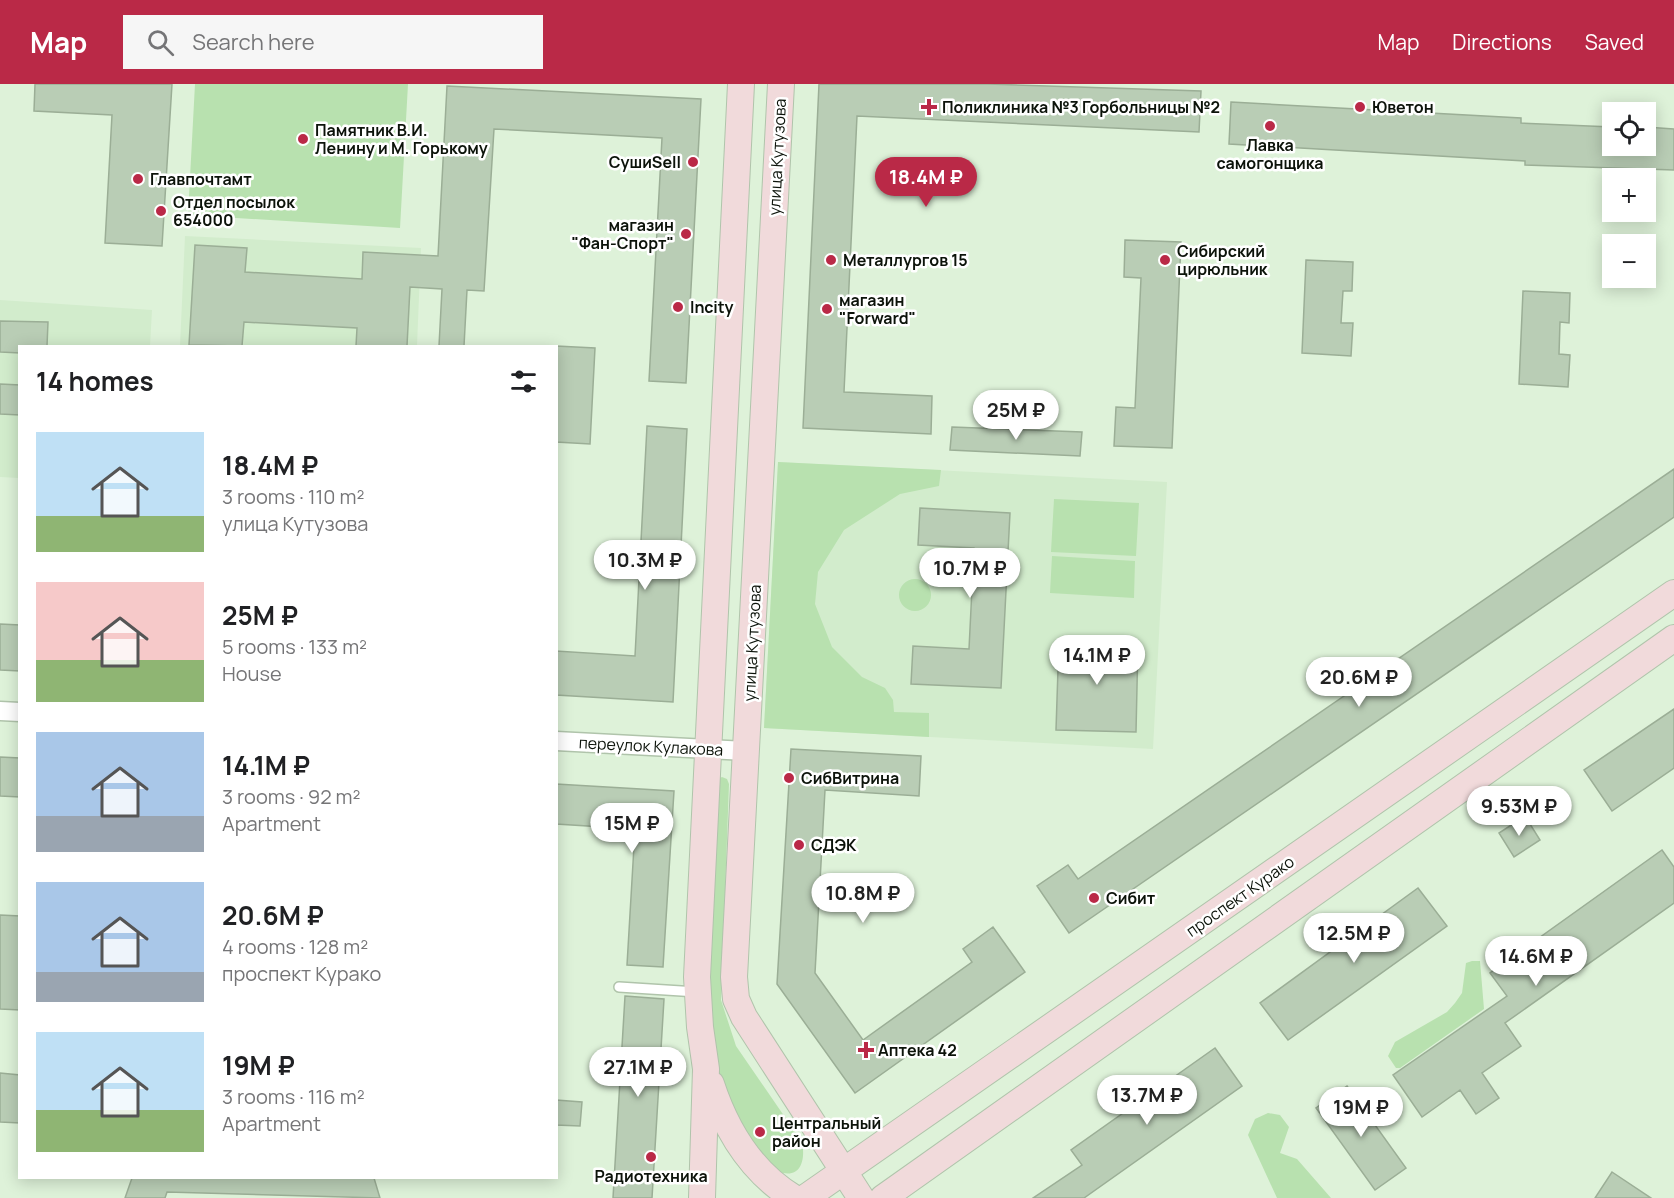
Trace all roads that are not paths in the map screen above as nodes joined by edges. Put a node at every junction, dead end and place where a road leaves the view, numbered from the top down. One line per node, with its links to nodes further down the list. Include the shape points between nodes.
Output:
1 (741, 84): 8 (main road)
2 (781, 84): 9 (main road, улица Кутузова)
3 (1674, 593): 13 (main road, проспект Курако)
4 (1674, 638): 18 (main road)
5 (0, 711): 6 (street)
6 (18, 712)
7 (558, 741): 8 (street, переулок Кулакова)
8 (709, 749): 9 (street, переулок Кулакова); 11 (main road)
9 (746, 751): 13 (main road, улица Кутузова, via 736,999)
10 (619, 987): 11 (lane)
11 (698, 992): 12 (main road)
12 (706, 1070): 14 (main road); 15 (main road, via 718,1107 744,1152 780,1190)
13 (842, 1172): 16 (main road, проспект Курако); 17 (main road, улица Кутузова)
14 (702, 1198)
15 (794, 1198)
16 (805, 1198)
17 (861, 1198)
18 (883, 1198)

